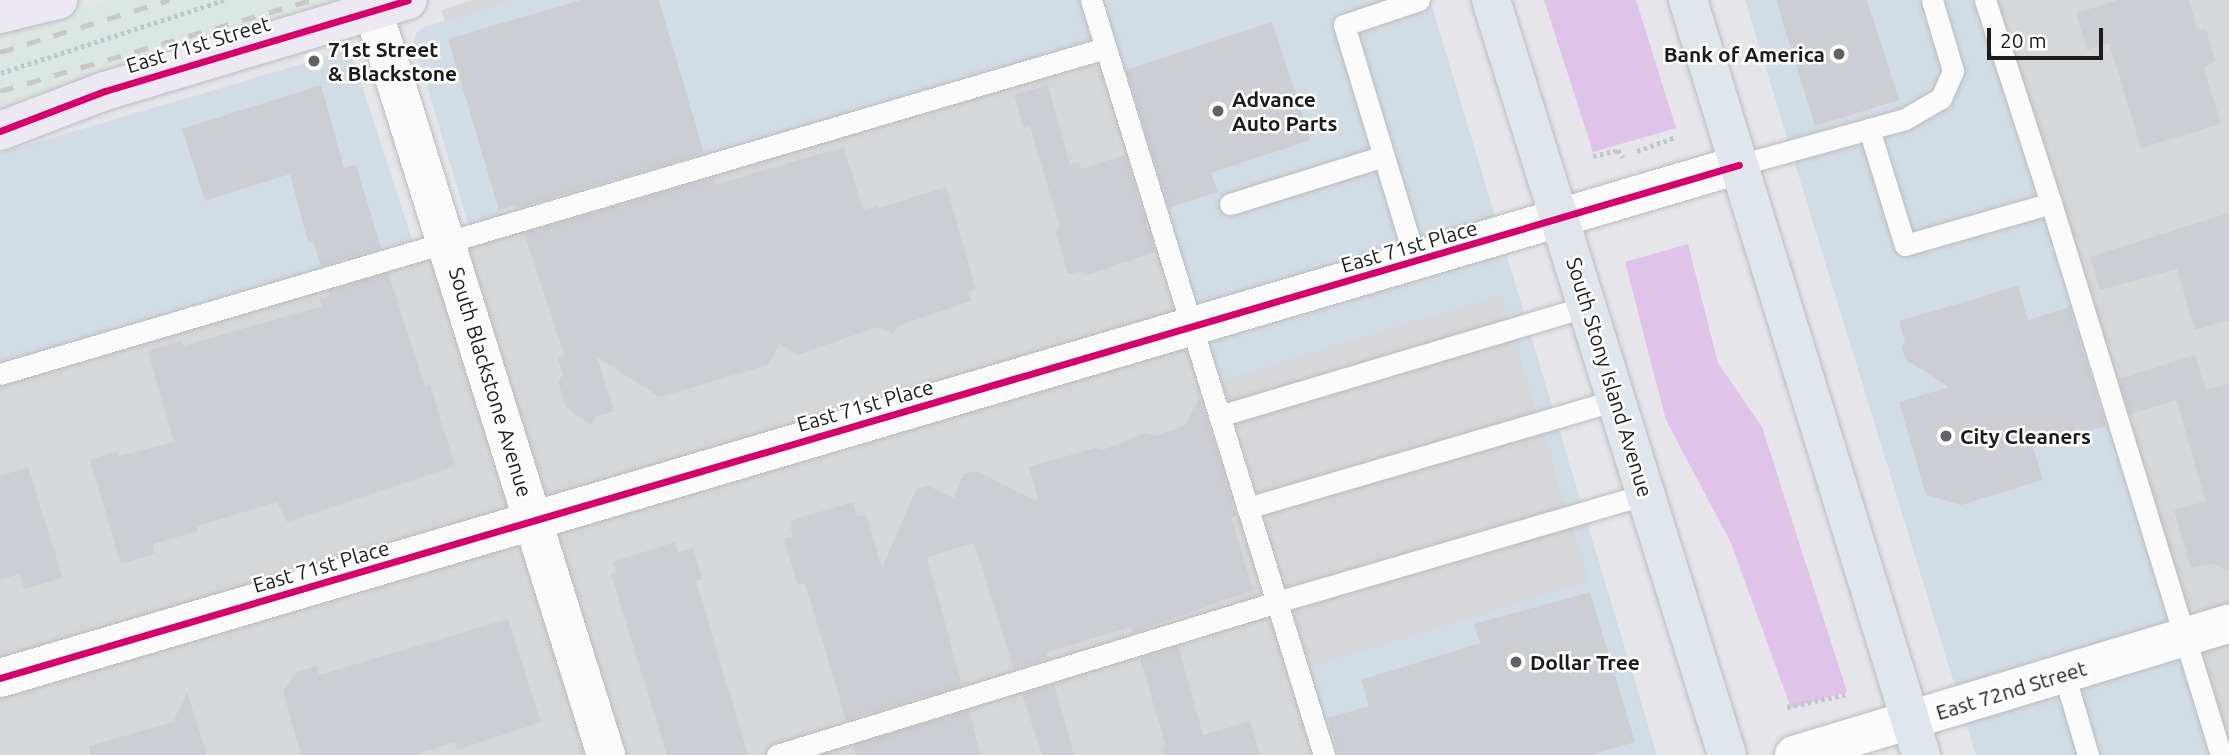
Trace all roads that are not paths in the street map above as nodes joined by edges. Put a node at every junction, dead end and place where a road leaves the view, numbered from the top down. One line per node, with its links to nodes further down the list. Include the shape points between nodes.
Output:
1 (58, 0): 9 (main road)
2 (1091, 0): 10 (lane)
3 (1419, 0): 13 (lane, via 1344,25)
4 (1491, 0): 17 (highway, South Stony Island Avenue)
5 (1688, 0): 14 (highway)
6 (1932, 0): 11 (lane, via 1953,71 1941,98 1905,119)
7 (1985, 0): 15 (lane)
8 (391, 5): 12 (main road, East 71st Street, via 105,91); 18 (street, South Blackstone Avenue)
9 (0, 13)
10 (1105, 48): 18 (lane); 21 (lane)
11 (1869, 129): 14 (lane); 15 (lane, via 1905,245)
12 (0, 131)
13 (1384, 156): 16 (lane); 19 (lane)
14 (1739, 164): 17 (street, East 71st Place); 33 (highway)
15 (2051, 203): 30 (lane)
16 (1230, 204)
17 (1560, 219): 19 (street, East 71st Place); 20 (highway, South Stony Island Avenue)
18 (447, 242): 22 (lane); 27 (street, South Blackstone Avenue)
19 (1416, 262): 21 (street, East 71st Place)
20 (1588, 306): 23 (highway, South Stony Island Avenue); 24 (lane)
21 (1192, 328): 24 (lane); 27 (street, East 71st Place)
22 (0, 374)
23 (1617, 400): 25 (highway, South Stony Island Avenue); 26 (lane)
24 (1219, 415): 26 (lane)
25 (1646, 494): 28 (lane); 37 (highway, South Stony Island Avenue)
26 (1247, 508): 28 (lane)
27 (534, 522): 32 (street, East 71st Place); 34 (street, South Blackstone Avenue)
28 (1277, 602): 35 (lane); 36 (lane)
29 (2229, 624): 30 (street, East 72nd Street)
30 (2185, 637): 31 (street, East 72nd Street); 40 (lane)
31 (2064, 674): 33 (street, East 72nd Street); 39 (lane)
32 (0, 678)
33 (1916, 737): 38 (street, East 72nd Street)
34 (606, 755)
35 (777, 755)
36 (1324, 755)
37 (1727, 755)
38 (1794, 755)
39 (2088, 755)
40 (2221, 755)

